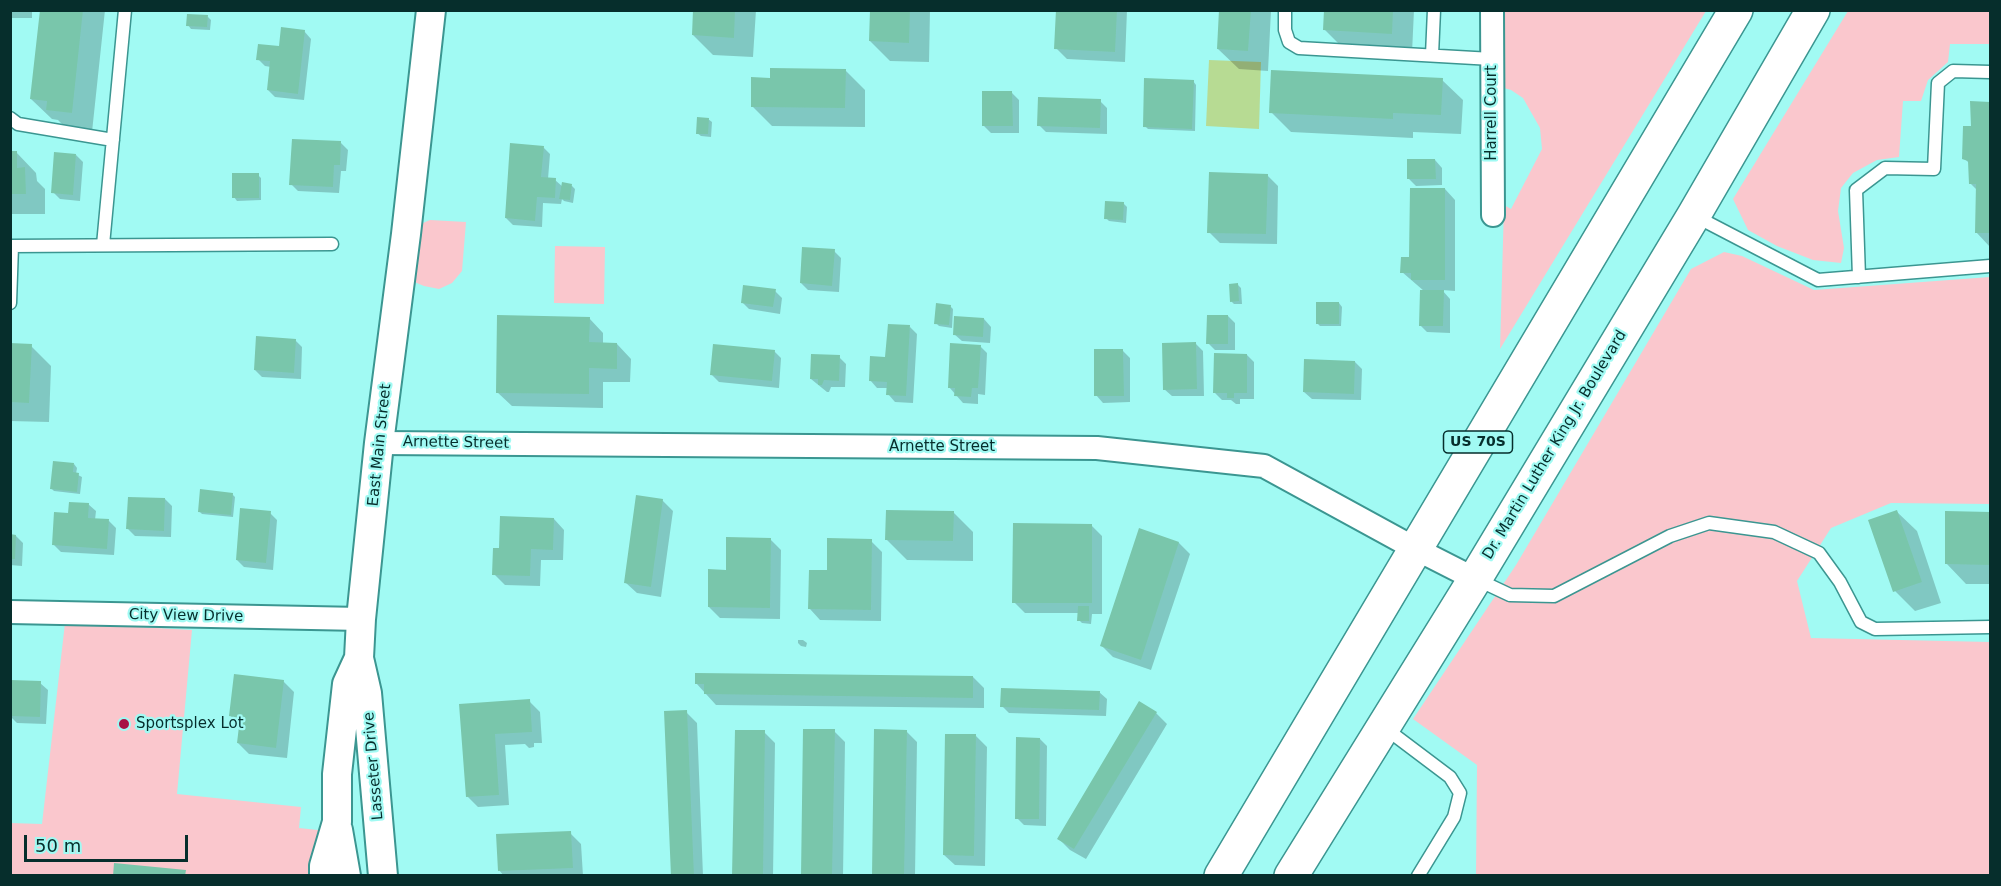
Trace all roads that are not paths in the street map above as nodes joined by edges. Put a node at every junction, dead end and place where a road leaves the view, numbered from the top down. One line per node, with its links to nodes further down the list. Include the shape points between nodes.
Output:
1 (125, 10): 12 (lane)
2 (431, 10): 21 (street, East Main Street)
3 (1285, 10): 8 (lane, via 1289,42 1299,48)
4 (1434, 10): 8 (lane)
5 (1492, 10): 9 (street, Harrell Court)
6 (1736, 10): 22 (main road, US 70S)
7 (1813, 10): 13 (main road, Dr. Martin Luther King Jr. Boulevard)
8 (1432, 55): 9 (lane)
9 (1492, 59): 14 (street, Harrell Court)
10 (1990, 72): 19 (lane, via 1953,71 1938,82 1934,169 1885,168 1856,190)
11 (10, 118): 12 (lane, via 18,124)
12 (113, 141): 17 (lane)
13 (1694, 215): 19 (lane, via 1818,280); 23 (main road, Dr. Martin Luther King Jr. Boulevard)
14 (1492, 216)
15 (332, 244): 17 (lane)
16 (11, 246): 17 (lane); 20 (lane)
17 (103, 246)
18 (1990, 266): 19 (lane)
19 (1859, 277)
20 (10, 303)
21 (379, 443): 22 (street, Arnette Street, via 1097,448 1264,466); 25 (street, East Main Street)
22 (1414, 548): 23 (street, Arnette Street); 33 (main road, US 70S)
23 (1475, 579): 26 (lane, via 1510,595 1554,596 1670,536 1709,523 1774,532 1820,553 1861,622 1875,629); 28 (main road, Dr. Martin Luther King Jr. Boulevard)
24 (10, 612): 25 (street, City View Drive)
25 (361, 620): 27 (street, East Main Street)
26 (1990, 627)
27 (359, 658): 29 (street, East Main Street, via 347,684 337,774); 32 (street, Lasseter Drive, via 367,693)
28 (1383, 727): 34 (main road, Dr. Martin Luther King Jr. Boulevard); 35 (lane, via 1450,777 1460,793 1454,816)
29 (337, 822): 30 (street, East Main Street); 31 (street)
30 (324, 876)
31 (346, 876)
32 (383, 876)
33 (1221, 876)
34 (1291, 876)
35 (1418, 876)

